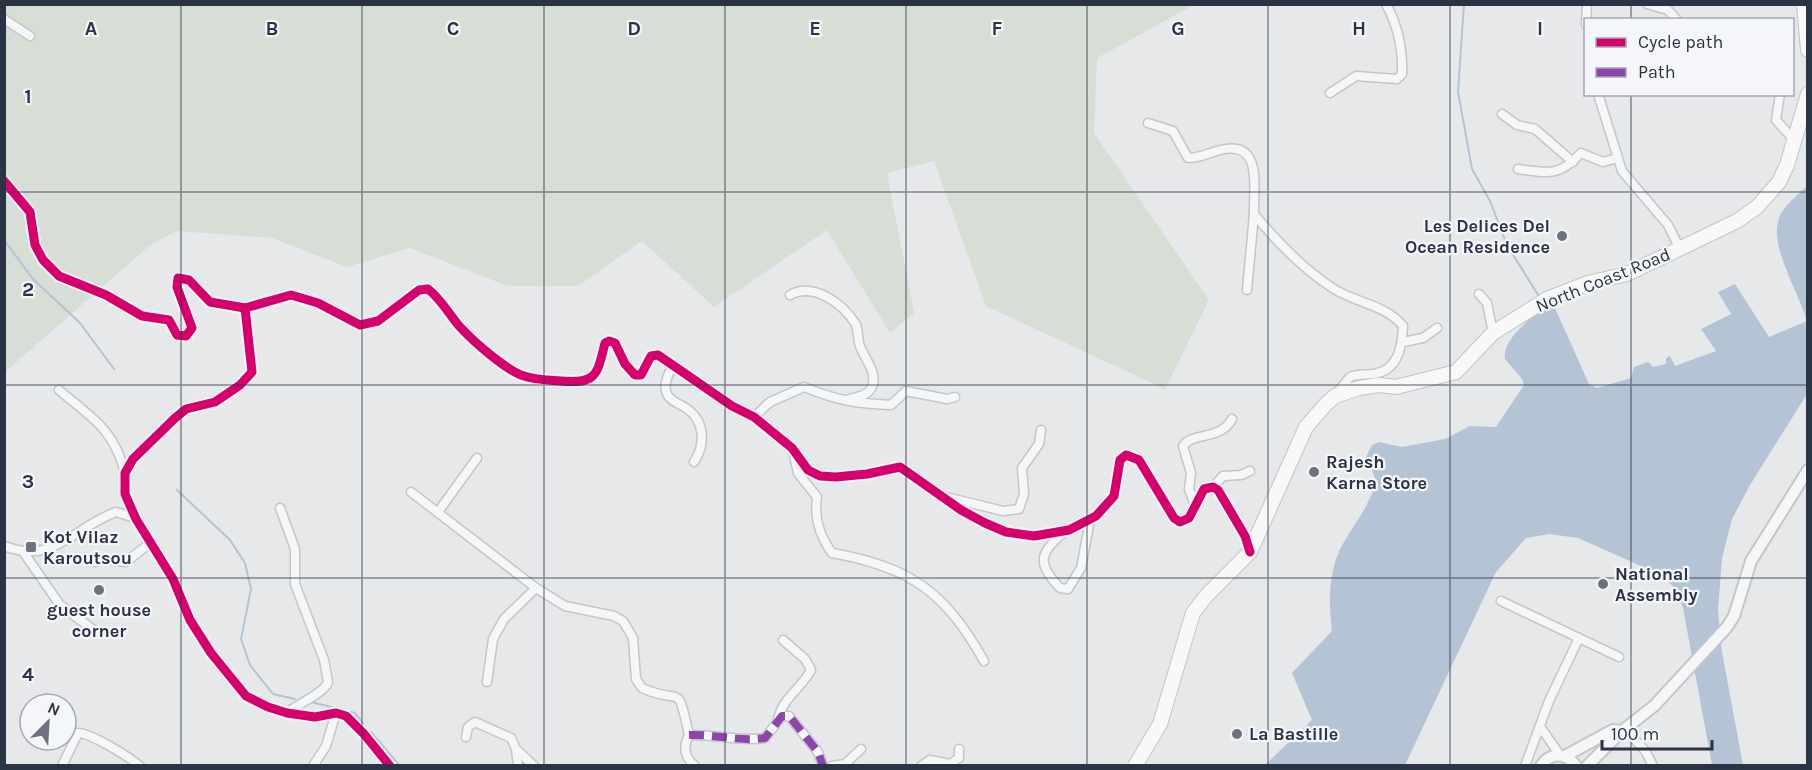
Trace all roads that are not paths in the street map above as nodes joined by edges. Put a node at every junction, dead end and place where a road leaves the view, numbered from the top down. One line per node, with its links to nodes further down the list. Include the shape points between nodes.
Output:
1 (1386, 4): 8 (street, via 1395,22 1402,74 1397,79 1356,76)
2 (1647, 4): 4 (street, via 1668,10)
3 (1804, 4): 7 (main road)
4 (1675, 18)
5 (4, 19): 6 (street)
6 (30, 36)
7 (1808, 51)
8 (1330, 93)
9 (1808, 94): 14 (main road, North Coast Road)
10 (1599, 96): 15 (street)
11 (1780, 96): 14 (street, via 1776,120)
12 (1502, 114): 16 (street, via 1517,125 1535,129)
13 (1148, 123): 19 (street, via 1173,131 1188,158 1200,158 1222,149 1240,151 1252,159 1256,174)
14 (1793, 139): 20 (main road, North Coast Road, via 1779,182 1757,207)
15 (1617, 158): 16 (street, via 1603,162 1581,153); 20 (street, via 1622,171 1668,225)
16 (1573, 162): 17 (street, via 1548,173)
17 (1518, 169)
18 (4, 181): 24 (street, via 30,212 35,245 59,276 142,316 169,320 177,335 186,336 192,328 177,287 178,278 189,280 210,302)
19 (1254, 214): 21 (street); 27 (street, via 1283,249 1332,288 1398,320 1403,326)
20 (1680, 249): 26 (main road, North Coast Road, via 1627,274 1588,283 1543,302)
21 (1247, 290)
22 (1479, 294): 26 (street, via 1487,303)
23 (790, 295): 32 (street, via 803,289 813,290 846,312 856,324 873,385 867,393)
24 (245, 308): 28 (street, via 291,296 318,303 360,325 378,321 419,290 428,290 462,329 523,376 590,380 597,372 604,343 609,341 615,343 635,375 641,375 651,356 658,355); 41 (street, via 253,366 249,377 215,402 186,409 174,418)
25 (1437, 328): 27 (street, via 1423,338)
26 (1493, 333): 30 (main road, North Coast Road, via 1462,366 1449,374 1396,387 1359,388)
27 (1403, 342): 30 (street, via 1393,366 1386,371 1350,377)
28 (672, 367): 33 (street); 38 (street, via 666,392 692,413 703,436)
29 (59, 390): 41 (street, via 107,430 120,454)
30 (1335, 396): 53 (main road, via 1306,427)
31 (955, 397): 32 (street, via 906,391 891,405)
32 (840, 401): 33 (street, via 804,387 770,402)
33 (754, 417): 36 (street)
34 (1233, 419): 45 (street, via 1215,434 1189,440 1183,446 1191,473 1190,494)
35 (1041, 430): 44 (street, via 1039,444 1022,468 1024,494 1019,509 994,509)
36 (792, 448): 44 (street, via 808,470 820,476 867,474 900,467); 62 (street, via 798,473 817,497 814,515 832,553 861,556 890,566 918,583 953,612)
37 (477, 458): 47 (street)
38 (694, 462)
39 (1808, 470): 68 (street, via 1751,561 1727,627 1641,718)
40 (1250, 471): 42 (street, via 1223,476)
41 (124, 473): 48 (street, via 125,494)
42 (1212, 488): 45 (street, via 1204,489); 53 (street, via 1223,495)
43 (411, 492): 47 (street)
44 (944, 497): 50 (street, via 1006,532 1034,536)
45 (1196, 505): 49 (street, via 1185,522 1174,518 1139,460 1126,454 1120,460 1114,496)
46 (280, 508): 64 (street, via 295,549 295,584 324,660 328,682 323,690)
47 (438, 512): 56 (street)
48 (136, 519): 51 (street); 54 (street, via 116,512 40,553)
49 (1090, 520): 50 (street); 50 (street, via 1082,568 1068,589 1060,588 1043,565 1049,545)
50 (1066, 531)
51 (150, 543): 55 (street, via 126,562); 64 (street, via 211,653 246,696)
52 (4, 546): 54 (street)
53 (1250, 552): 85 (main road, via 1193,613 1160,724)
54 (24, 553): 58 (street, via 60,605)
55 (95, 562)
56 (536, 588): 63 (street, via 504,619 493,639); 69 (street, via 565,606 623,621 633,638 636,679 642,688 681,699)
57 (1501, 601): 59 (street)
58 (95, 632)
59 (1579, 638): 61 (street); 67 (street)
60 (783, 640): 66 (street, via 805,659 811,670 780,708)
61 (1619, 657)
62 (984, 661)
63 (487, 682)
64 (287, 713): 65 (street, via 315,717)
65 (336, 713): 77 (street, via 326,746); 78 (street, via 355,723)
66 (778, 720): 69 (street, via 765,738); 82 (street, via 782,716 794,720)
67 (1540, 728): 74 (street); 86 (street)
68 (1623, 730): 74 (street, via 1613,730); 89 (street); 90 (street, via 1646,752)
69 (689, 735): 81 (street, via 684,744)
70 (466, 737): 71 (street, via 468,727 475,722 511,738)
71 (516, 749): 79 (street); 80 (street)
72 (861, 749): 83 (street, via 845,764)
73 (959, 749): 84 (street, via 959,758 950,764 930,760)
74 (1562, 755): 87 (street, via 1550,756); 88 (street)
75 (62, 765): 76 (street, via 78,733 97,738)
76 (140, 765)
77 (313, 765)
78 (390, 765)
79 (518, 765)
80 (534, 765)
81 (695, 765)
82 (823, 765)
83 (832, 765)
84 (921, 765)
85 (1135, 765)
86 (1525, 765)
87 (1541, 765)
88 (1576, 765)
89 (1587, 765)
90 (1653, 765)

